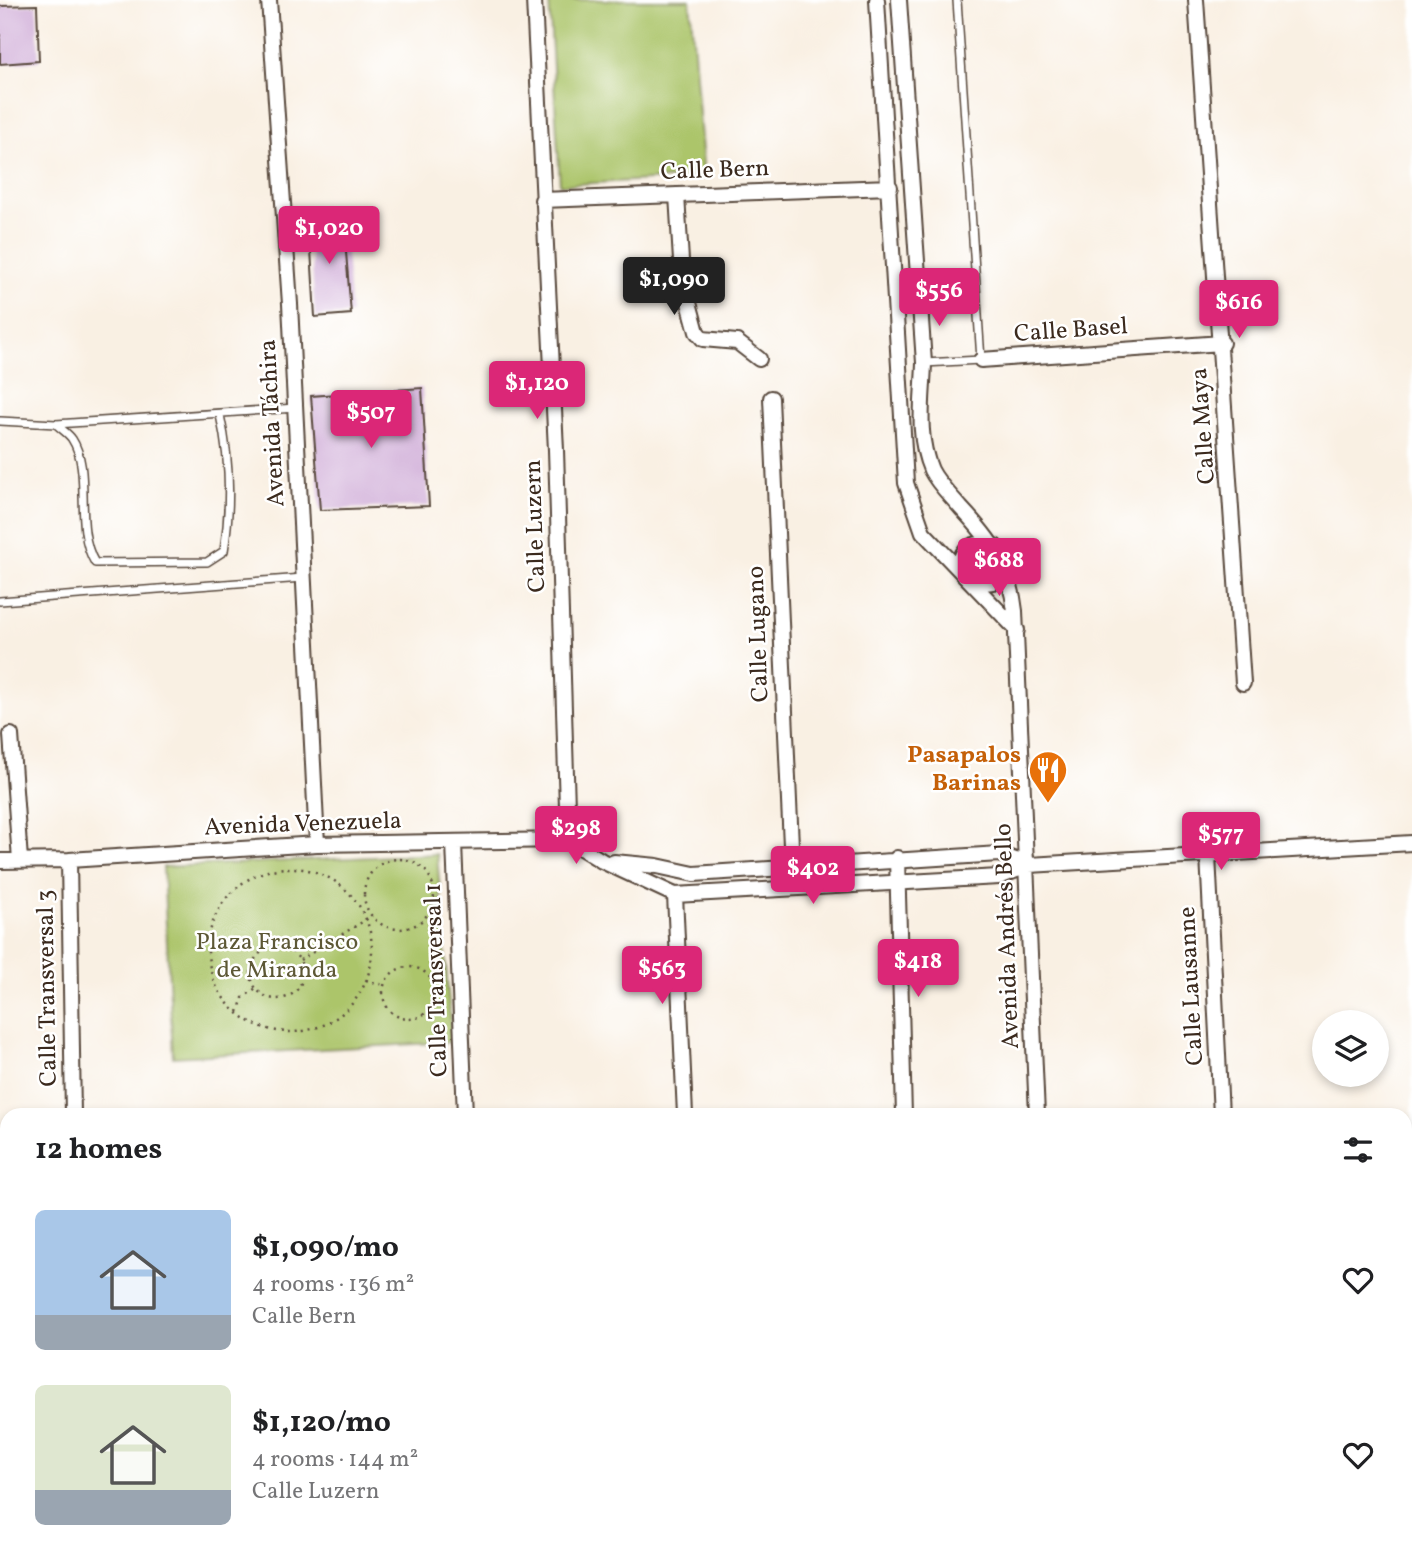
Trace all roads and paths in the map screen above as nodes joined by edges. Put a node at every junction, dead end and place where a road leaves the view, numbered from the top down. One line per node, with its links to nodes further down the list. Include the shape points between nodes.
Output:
1 (269, 0): 15 (street, Avenida Táchira)
2 (534, 0): 9 (street, Calle Luzern)
3 (877, 0): 7 (street)
4 (899, 0): 13 (street, Avenida Andrés Bello)
5 (957, 0): 12 (lane)
6 (1196, 0): 10 (street, Calle Maya)
7 (890, 187): 8 (street, Calle Bern); 20 (street, via 906,483 923,532)
8 (677, 195): 9 (street, Calle Bern); 11 (street, via 682,276 697,332 703,339 737,342)
9 (542, 200): 28 (street, Calle Luzern)
10 (1222, 343): 12 (street, Calle Basel); 26 (street, Calle Maya)
11 (760, 359)
12 (981, 360): 13 (lane, Calle Basel)
13 (924, 363): 19 (street, Avenida Andrés Bello, via 920,413 931,468)
14 (771, 398): 39 (street, Calle Lugano)
15 (296, 408): 16 (lane); 22 (street, Avenida Táchira)
16 (220, 415): 18 (lane); 18 (lane, via 230,514 224,551 207,562 94,563 85,547 83,488 73,440)
17 (0, 421): 18 (lane)
18 (56, 424)
19 (995, 546): 20 (street, via 968,546); 21 (street, Avenida Andrés Bello)
20 (959, 567): 23 (street)
21 (1005, 572): 23 (street, via 993,582); 25 (street, Avenida Andrés Bello)
22 (304, 578): 24 (lane); 31 (street, Avenida Táchira)
23 (975, 584): 25 (street)
24 (0, 601)
25 (1017, 630): 38 (street, Avenida Andrés Bello)
26 (1243, 683)
27 (11, 735): 34 (street)
28 (569, 840): 30 (street, Avenida Venezuela); 37 (street)
29 (1412, 842): 32 (street)
30 (454, 843): 31 (street, Avenida Venezuela); 50 (street, Calle Transversal 1)
31 (317, 844): 35 (street, Avenida Venezuela)
32 (1208, 855): 38 (street); 54 (street, Calle Lausanne)
33 (897, 858): 38 (street, via 999,854); 39 (street); 40 (street)
34 (20, 860): 35 (street, Avenida Venezuela); 36 (street, Avenida Venezuela)
35 (69, 860): 49 (street, Calle Transversal 3)
36 (0, 861)
37 (602, 861): 39 (street, via 694,874); 41 (street)
38 (1028, 864): 40 (street, via 999,877); 53 (street, Avenida Andrés Bello)
39 (792, 868)
40 (897, 884): 41 (street); 52 (street)
41 (675, 895): 51 (street)
42 (372, 916): 42 (path, via 402,929 423,919 434,899 430,877 423,868 401,859 379,865 366,883 366,906); 43 (path)
43 (365, 919): 44 (path); 45 (path, via 372,956); 48 (path, via 346,889 317,872 299,868 264,872 237,887 219,907 208,939 208,959 223,999)
44 (300, 960): 47 (path, via 302,982 287,997 265,996); 47 (path, via 290,950 276,947 263,951 251,975)
45 (366, 980): 46 (path); 48 (path, via 355,1001 318,1027 290,1032 261,1027)
46 (384, 985): 46 (path, via 388,1009 405,1019 420,1017 434,998 431,980 418,969 402,968)
47 (256, 988): 48 (path, via 243,999)
48 (238, 1014)
49 (73, 1108)
50 (465, 1108)
51 (685, 1108)
52 (904, 1108)
53 (1037, 1108)
54 (1221, 1108)

